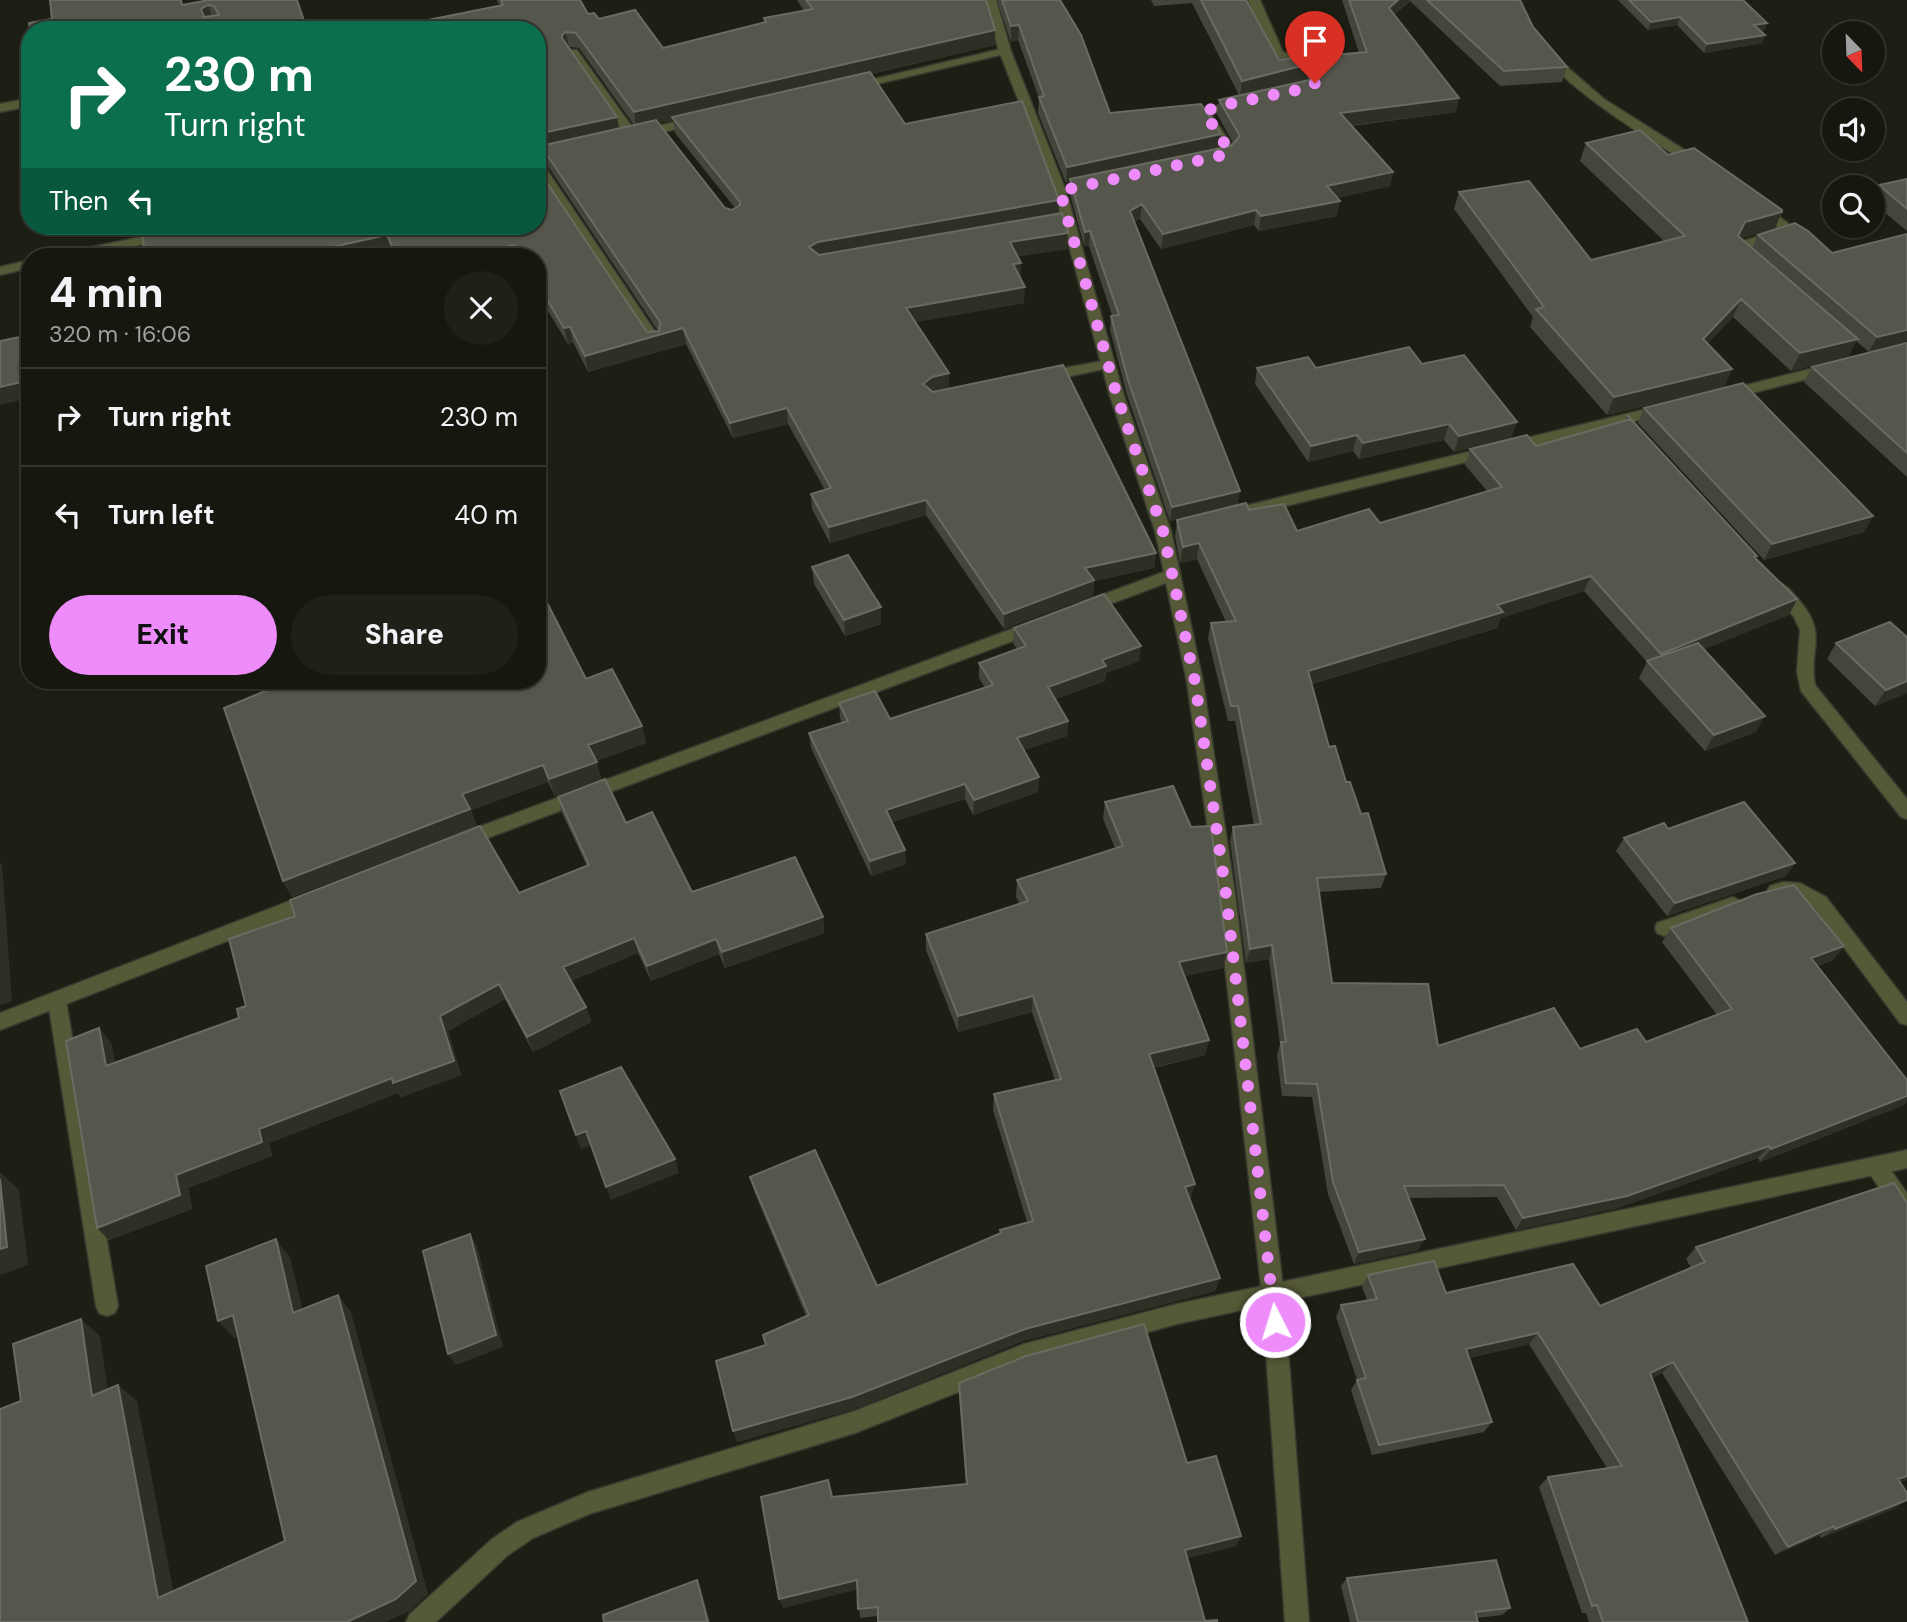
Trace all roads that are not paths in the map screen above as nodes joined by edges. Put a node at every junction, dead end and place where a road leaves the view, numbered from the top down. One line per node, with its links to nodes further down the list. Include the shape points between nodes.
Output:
1 (990, 0): 4 (street)
2 (1254, 0): 7 (street, via 1278,54 1313,69 1315,83)
3 (1543, 48): 14 (street, via 1592,96)
4 (1005, 51): 6 (street); 22 (street, via 1066,190 1060,222)
5 (573, 52): 11 (street, via 626,137 666,134)
6 (847, 87)
7 (1282, 93)
8 (1256, 99): 12 (street, via 1204,112 1229,150)
9 (21, 104): 10 (street)
10 (0, 108)
11 (715, 117)
12 (1199, 160)
13 (546, 166): 21 (street)
14 (1712, 174)
15 (1746, 198): 19 (street, via 1784,225 1782,234 1743,245 1740,253)
16 (173, 235): 17 (street)
17 (109, 248)
18 (21, 266): 20 (street)
19 (1758, 269)
20 (0, 271)
21 (655, 342)
22 (1108, 364): 24 (street); 29 (street, via 1170,529)
23 (1851, 364): 25 (street)
24 (1028, 381)
25 (1717, 397)
26 (1677, 407): 27 (street, via 1628,426)
27 (1217, 518)
28 (1765, 574): 30 (street, via 1801,614 1808,632 1803,673 1807,687)
29 (1172, 575): 31 (street); 40 (street, via 1195,682 1226,894)
30 (1907, 812)
31 (444, 848)
32 (328, 894): 34 (street)
33 (1664, 928): 35 (street, via 1767,893 1787,888 1806,891 1820,902)
34 (57, 1001): 36 (street); 41 (street)
35 (1907, 1017)
36 (0, 1022)
37 (1907, 1159): 38 (street)
38 (1876, 1166): 39 (street); 40 (street)
39 (1907, 1210)
40 (1273, 1295): 42 (street, via 1177,1314 1024,1355 855,1422 588,1503 525,1530 500,1547); 43 (street)
41 (107, 1306)
42 (418, 1622)
43 (1297, 1622)

